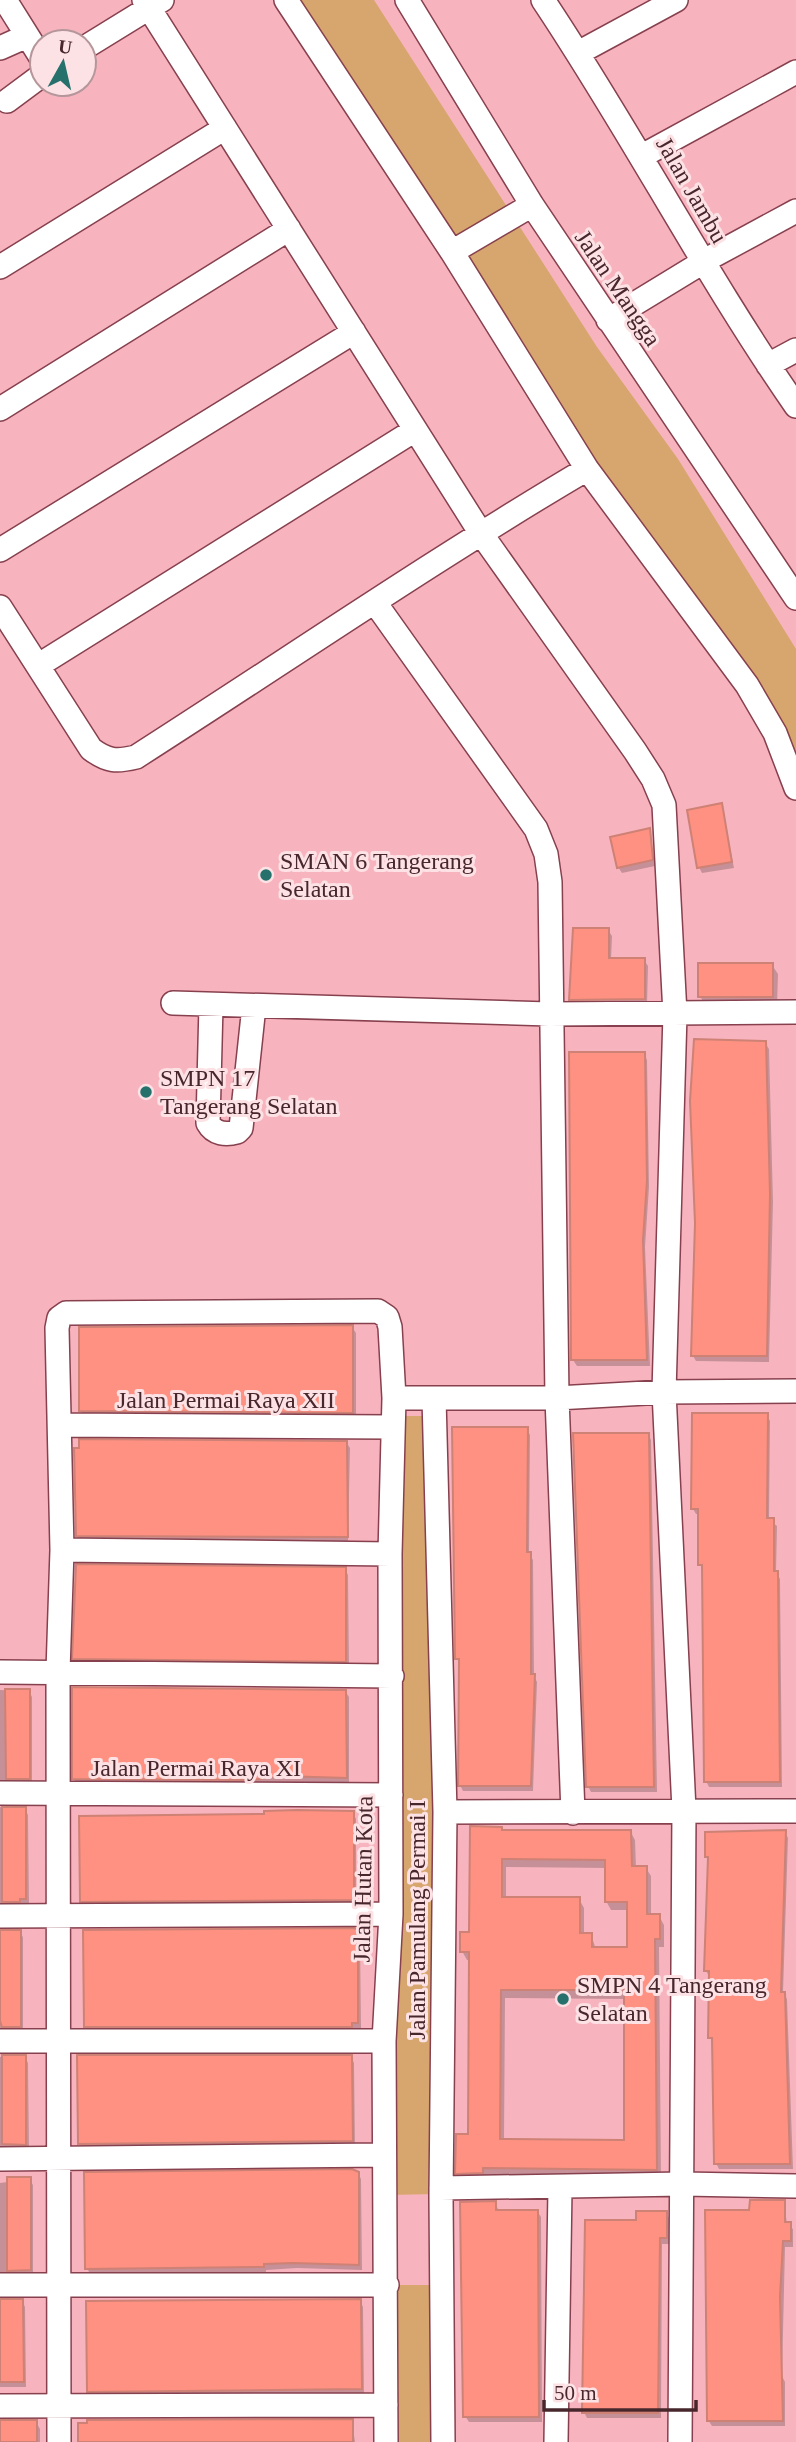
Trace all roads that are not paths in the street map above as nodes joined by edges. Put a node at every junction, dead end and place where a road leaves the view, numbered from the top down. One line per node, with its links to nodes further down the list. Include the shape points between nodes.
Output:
1 (5, 0): 7 (street)
2 (286, 0): 19 (street)
3 (543, 0): 10 (street, Jalan Jambu)
4 (676, 0): 10 (street)
5 (152, 2): 8 (street); 14 (street)
6 (418, 4): 16 (street, Jalan Mangga)
7 (27, 36): 9 (street)
8 (98, 39)
9 (0, 48)
10 (578, 52): 15 (street, Jalan Jambu)
11 (796, 72): 15 (street)
12 (28, 85): 13 (street)
13 (7, 101)
14 (225, 128): 18 (street); 21 (street)
15 (642, 156): 20 (street, Jalan Jambu)
16 (532, 205): 19 (street); 22 (street, Jalan Mangga)
17 (796, 211): 20 (street)
18 (289, 229): 23 (street); 27 (street)
19 (452, 252): 29 (street)
20 (703, 262): 22 (street); 25 (street, Jalan Jambu)
21 (0, 267)
22 (607, 320): 32 (street, Jalan Mangga)
23 (354, 332): 28 (street); 31 (street)
24 (796, 350): 25 (street)
25 (768, 365): 26 (street, Jalan Jambu)
26 (796, 405)
27 (0, 409)
28 (415, 430): 30 (street); 35 (street)
29 (587, 469): 30 (street); 36 (street, via 747,685 775,733)
30 (480, 532): 33 (street); 41 (street, via 653,779 664,805)
31 (0, 550)
32 (796, 598)
33 (376, 604): 35 (street, via 136,757 120,761 106,760 91,749); 42 (street, via 536,829 550,882)
34 (0, 607): 35 (street)
35 (39, 665)
36 (796, 788)
37 (173, 1003): 38 (street)
38 (211, 1005): 39 (street); 39 (street, via 208,1123 223,1134 241,1128)
39 (254, 1006): 42 (street)
40 (796, 1012): 41 (street)
41 (675, 1013): 42 (street); 44 (street)
42 (550, 1014): 47 (street)
43 (796, 1391): 44 (street)
44 (664, 1392): 47 (street); 58 (street)
45 (394, 1398): 46 (street); 48 (street, Jalan Hutan Kota, via 387,1317 378,1311 66,1312 57,1328); 49 (street, Jalan Hutan Kota)
46 (433, 1398): 47 (street); 60 (street, Jalan Pamulang Permai I)
47 (556, 1398): 61 (street)
48 (60, 1425): 49 (street, Jalan Permai Raya XII); 50 (street)
49 (392, 1427): 51 (street, Jalan Hutan Kota)
50 (62, 1550): 51 (street); 52 (street)
51 (390, 1554): 54 (street, Jalan Hutan Kota)
52 (58, 1671): 53 (street); 54 (street); 56 (street)
53 (0, 1672)
54 (392, 1676): 57 (street, Jalan Hutan Kota)
55 (0, 1793): 56 (street, Jalan Permai Raya XI)
56 (60, 1793): 57 (street, Jalan Permai Raya XI); 64 (street)
57 (391, 1795): 62 (street, Jalan Hutan Kota)
58 (684, 1810): 59 (street); 61 (street); 71 (street)
59 (796, 1811)
60 (445, 1812): 61 (street); 73 (street, Jalan Pamulang Permai I)
61 (573, 1813)
62 (391, 1914): 64 (street); 66 (street, Jalan Hutan Kota)
63 (0, 1916): 64 (street)
64 (60, 1916): 67 (street)
65 (0, 2041): 67 (street)
66 (384, 2041): 67 (street); 68 (street, Jalan Hutan Kota)
67 (60, 2042): 70 (street)
68 (384, 2155): 70 (street); 77 (street, Jalan Hutan Kota)
69 (0, 2159): 70 (street)
70 (58, 2159): 76 (street)
71 (683, 2184): 72 (street); 74 (street); 85 (street)
72 (796, 2186)
73 (441, 2188): 74 (street); 83 (street, Jalan Pamulang Permai I)
74 (560, 2188): 84 (street)
75 (0, 2285): 76 (street)
76 (59, 2285): 77 (street); 78 (street)
77 (387, 2285): 79 (street, Jalan Hutan Kota)
78 (60, 2405): 79 (street); 80 (street); 81 (street)
79 (386, 2405): 82 (street, Jalan Hutan Kota)
80 (0, 2406)
81 (59, 2442)
82 (386, 2442)
83 (443, 2442)
84 (556, 2442)
85 (680, 2442)

